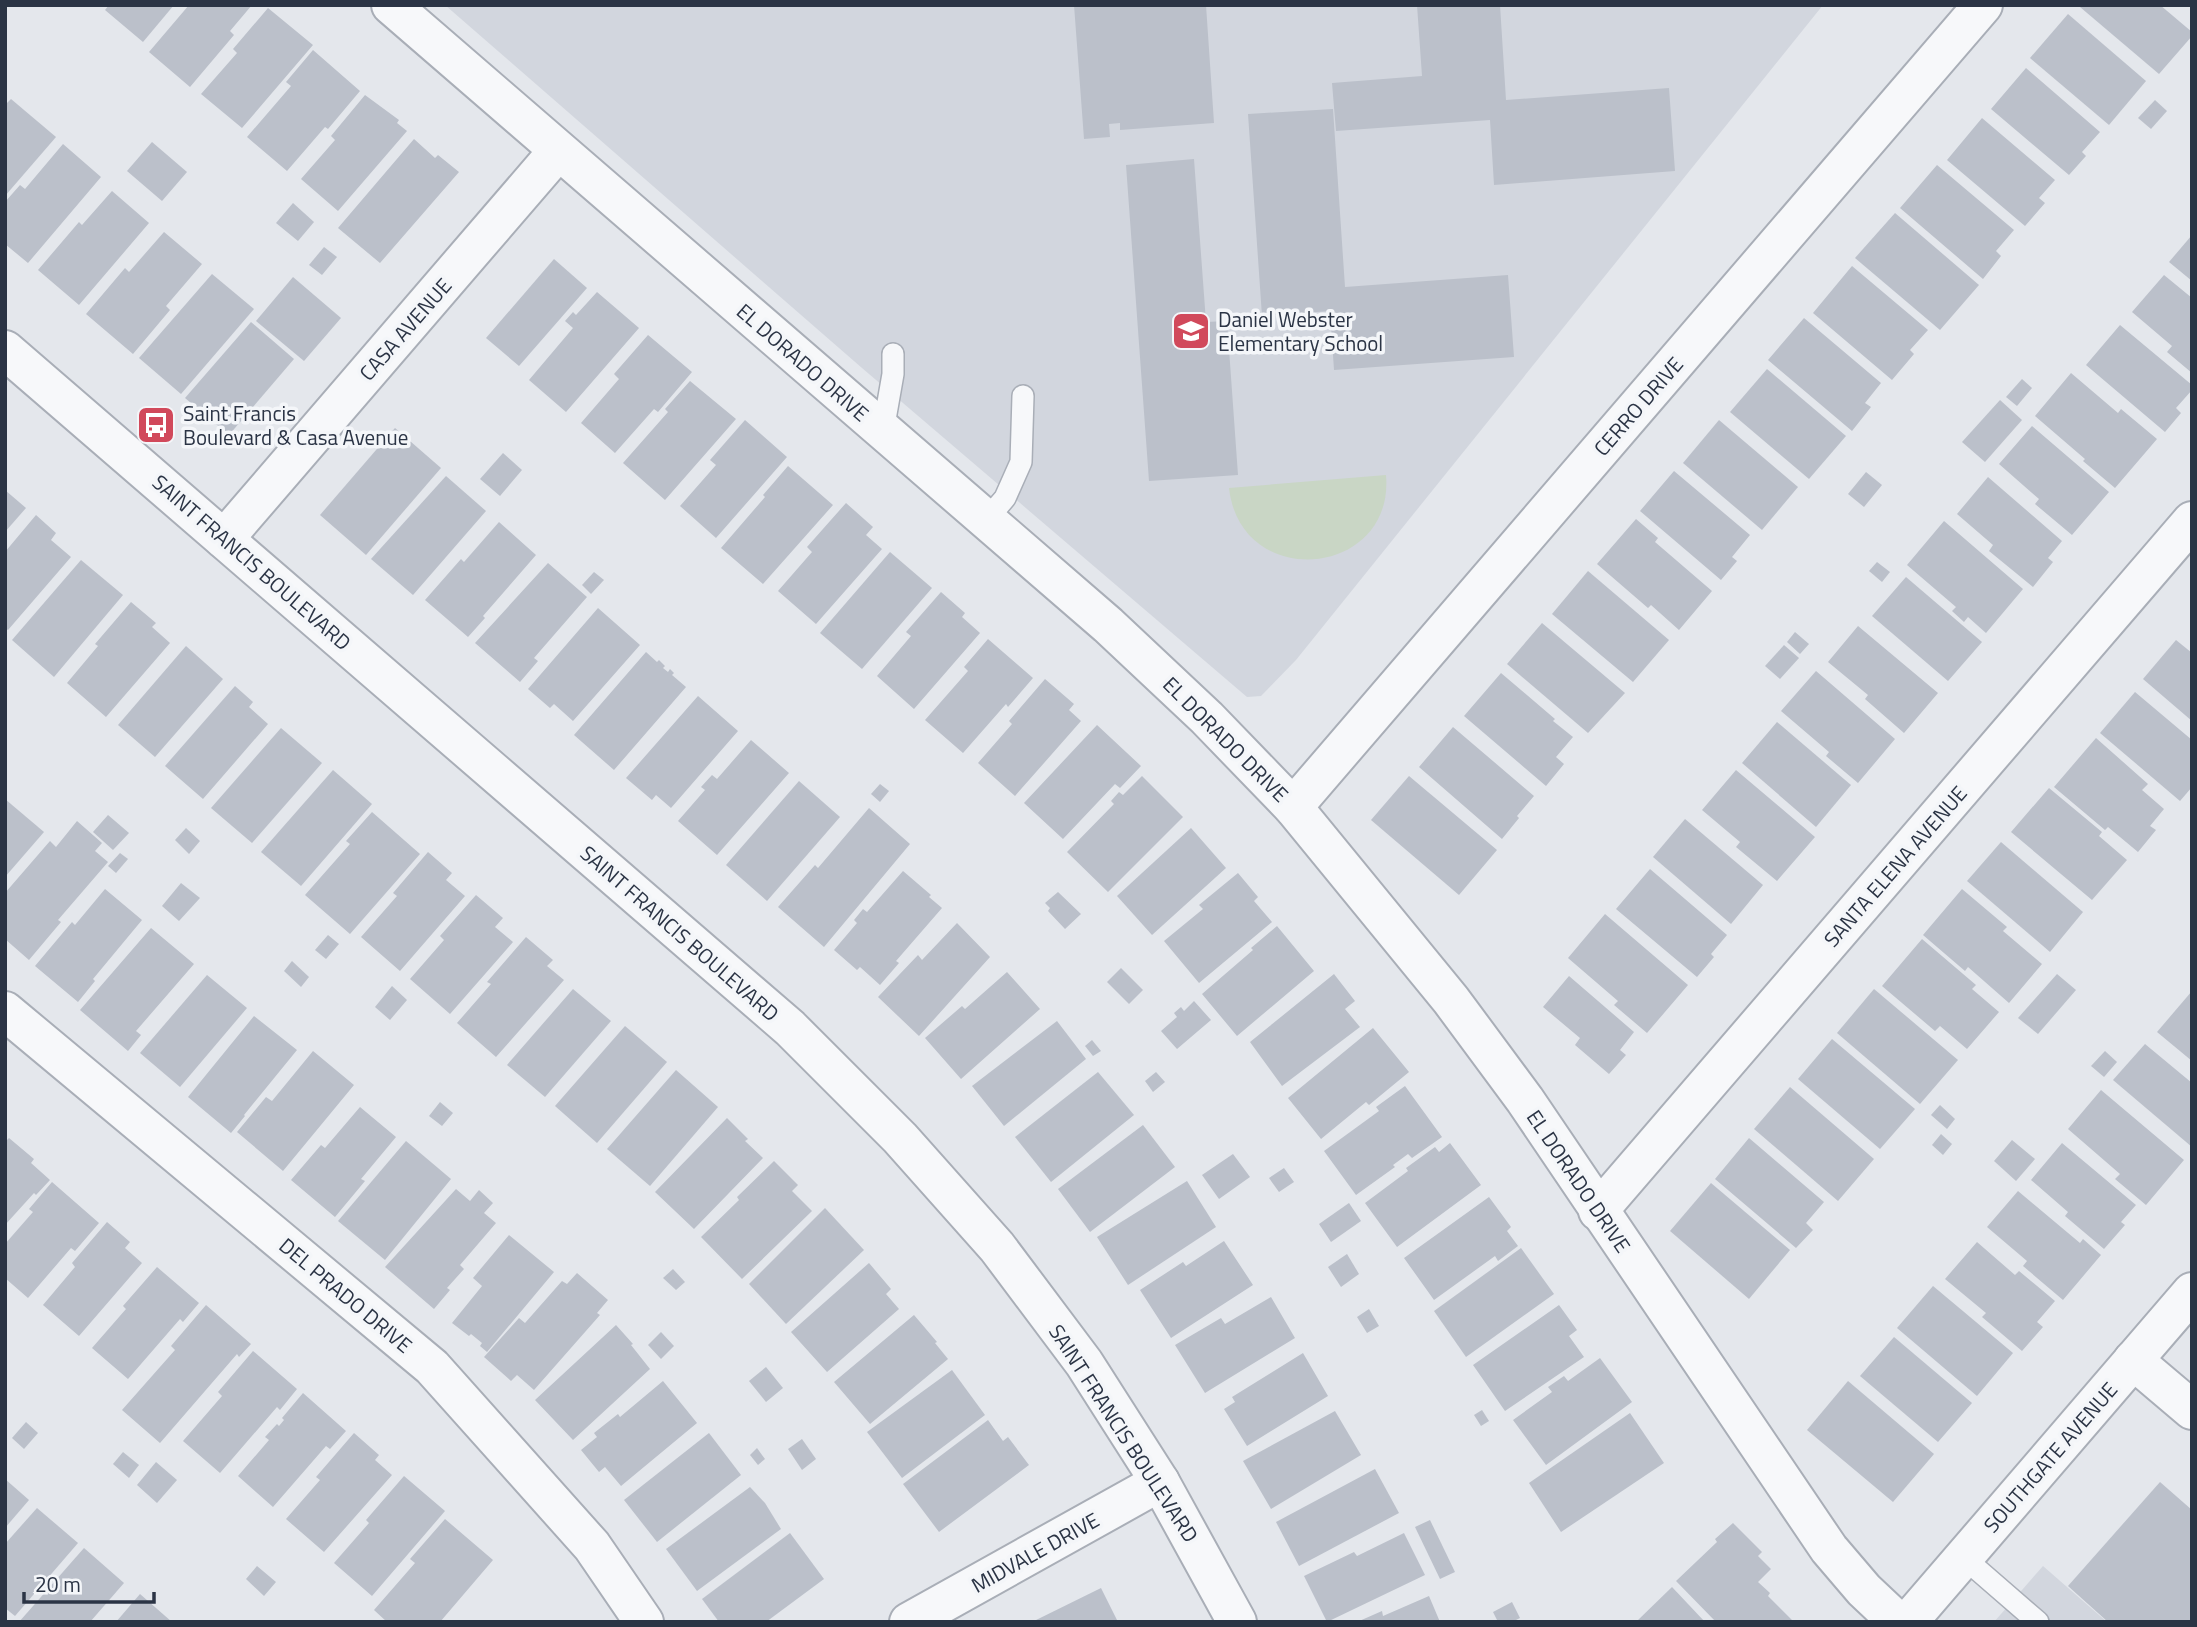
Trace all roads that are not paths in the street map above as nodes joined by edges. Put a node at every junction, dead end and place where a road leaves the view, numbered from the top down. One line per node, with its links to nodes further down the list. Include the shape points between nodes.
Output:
1 (391, 5): 3 (street, EL DORADO DRIVE)
2 (1983, 5): 11 (street, CERRO DRIVE)
3 (558, 151): 7 (street, EL DORADO DRIVE); 10 (street, CASA AVENUE)
4 (5, 350): 10 (street, SAINT FRANCIS BOULEVARD)
5 (893, 354): 7 (lane)
6 (1023, 396): 8 (lane, via 1021,462 1005,498)
7 (883, 431): 8 (street, EL DORADO DRIVE)
8 (986, 520): 11 (street, EL DORADO DRIVE, via 1208,718)
9 (2192, 521): 13 (street, SANTA ELENA AVENUE)
10 (224, 539): 17 (street, SAINT FRANCIS BOULEVARD, via 790,1028 900,1138 997,1247 1084,1363)
11 (1293, 807): 13 (street, EL DORADO DRIVE, via 1451,1000 1525,1100)
12 (5, 1012): 19 (street, DEL PRADO DRIVE, via 432,1367 592,1546)
13 (1598, 1211): 22 (street, EL DORADO DRIVE, via 1829,1549)
14 (2192, 1292): 15 (street, SOUTHGATE AVENUE)
15 (2133, 1360): 16 (street); 18 (street, SOUTHGATE AVENUE)
16 (2192, 1410)
17 (1160, 1482): 20 (street, MIDVALE DRIVE); 21 (street, SAINT FRANCIS BOULEVARD)
18 (1963, 1557): 23 (street, SOUTHGATE AVENUE); 24 (lane)
19 (644, 1622)
20 (909, 1622)
21 (1237, 1622)
22 (1898, 1622)
23 (1908, 1622)
24 (2038, 1622)

